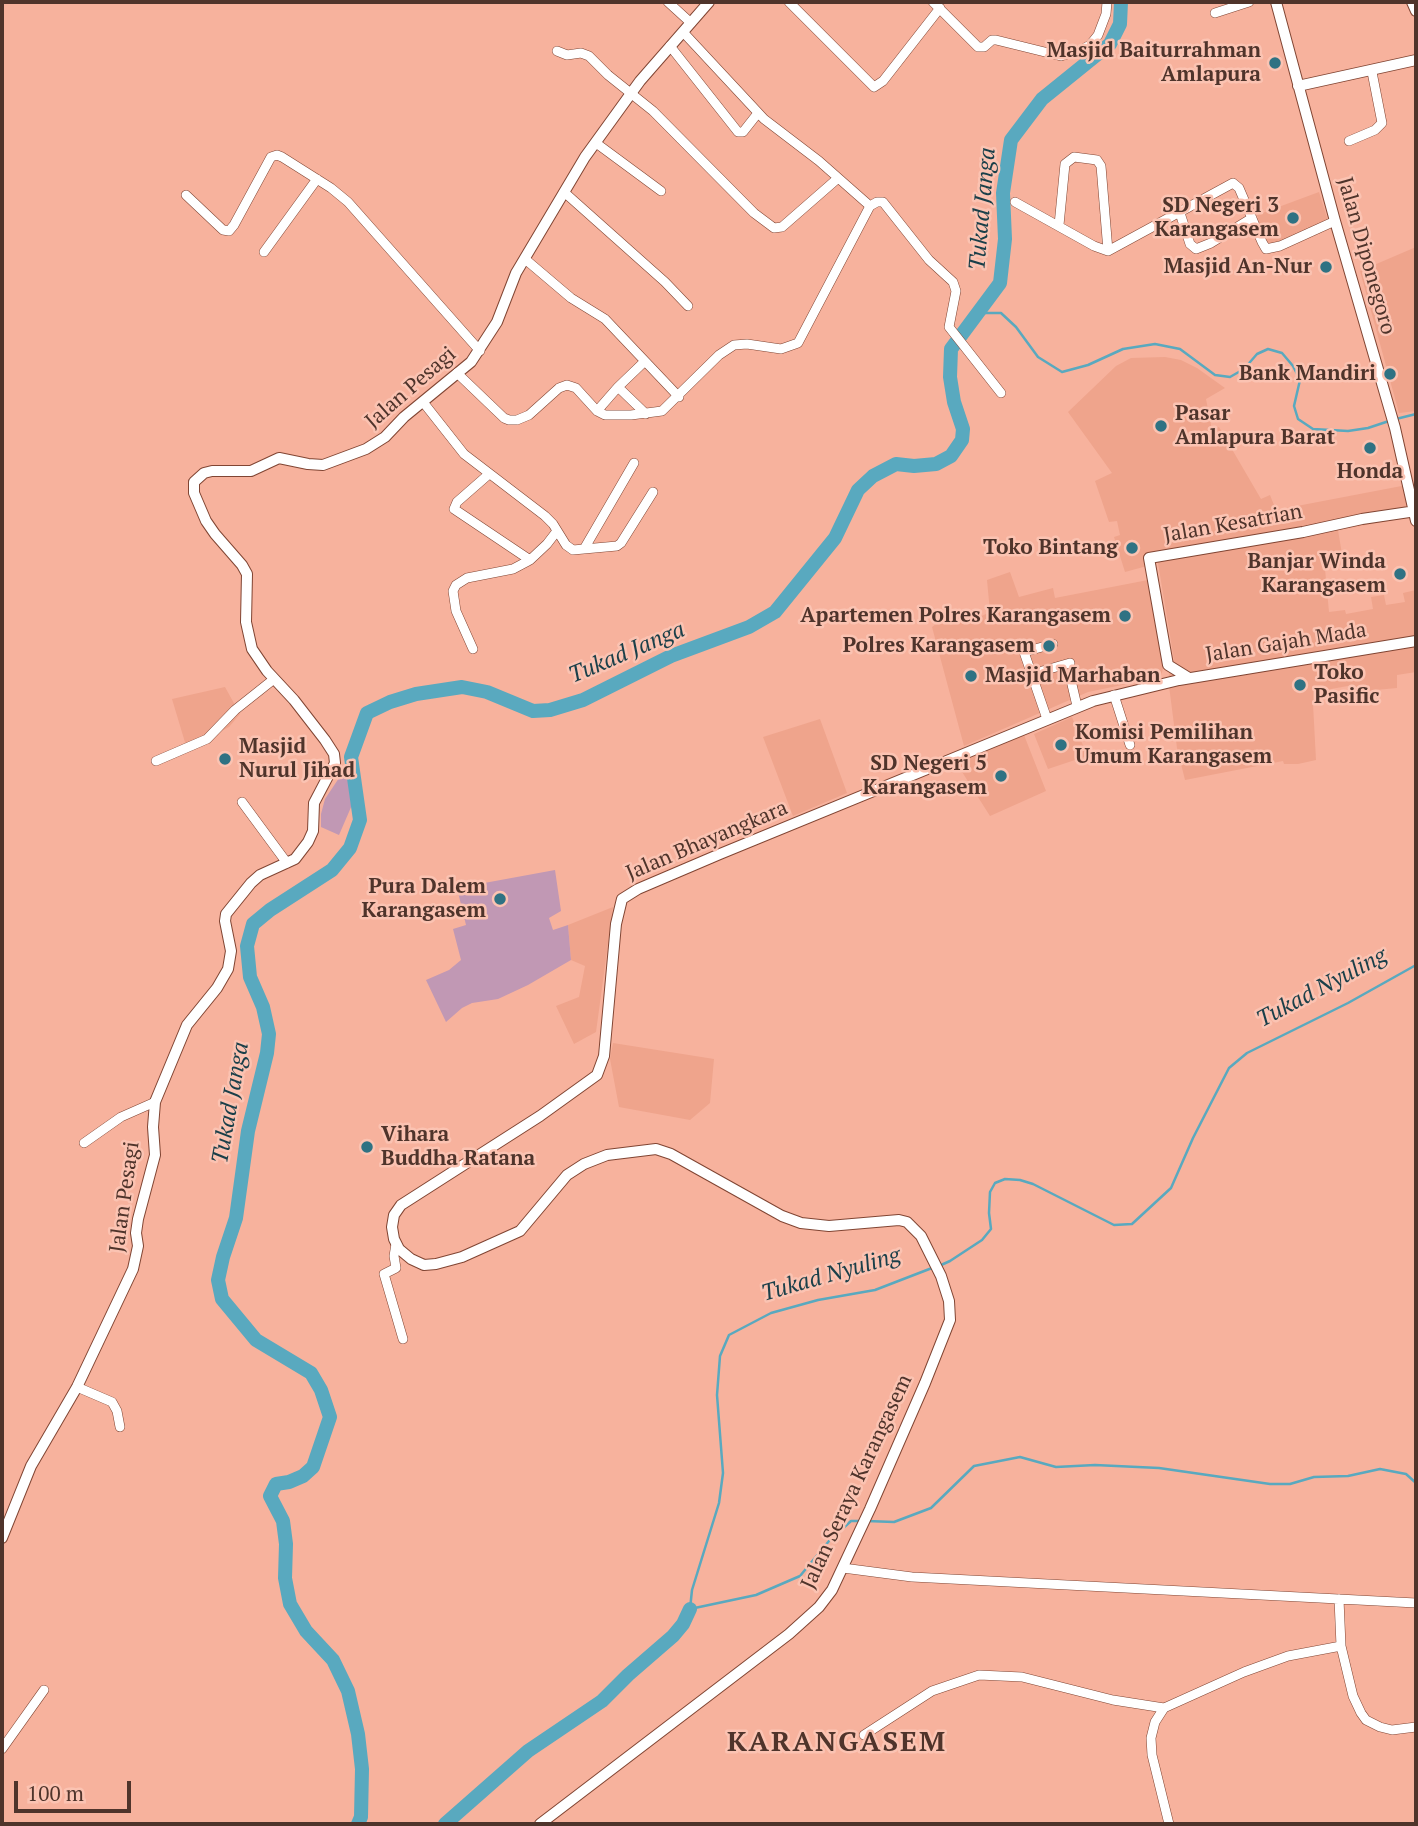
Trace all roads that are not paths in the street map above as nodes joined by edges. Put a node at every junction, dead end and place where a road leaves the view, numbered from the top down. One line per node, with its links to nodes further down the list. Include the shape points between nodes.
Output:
1 (668, 2): 11 (street)
2 (709, 2): 11 (street, Jalan Pesagi)
3 (789, 2): 8 (street, via 874,88)
4 (1107, 2): 8 (street, via 1098,35 1090,45 1061,56 996,40 978,47)
5 (1249, 2): 10 (street)
6 (1276, 2): 17 (street, Jalan Diponegoro)
7 (1412, 2): 9 (street)
8 (937, 5)
9 (1416, 11)
10 (1215, 13)
11 (691, 23): 12 (street, Jalan Pesagi)
12 (683, 32): 13 (street, Jalan Pesagi); 19 (street)
13 (670, 46): 18 (street, Jalan Pesagi); 19 (street, via 739,133)
14 (557, 51): 18 (street, via 585,53)
15 (1416, 60): 16 (street)
16 (1372, 72): 17 (street); 20 (street, via 1382,122)
17 (1298, 86): 31 (street, Jalan Diponegoro)
18 (631, 92): 21 (street, Jalan Pesagi); 23 (street, via 754,213 775,228 782,227)
19 (758, 113): 23 (street)
20 (1349, 141)
21 (596, 143): 24 (street); 25 (street, Jalan Pesagi)
22 (317, 179): 26 (street, via 282,157 271,157 229,231); 34 (street); 37 (street, via 348,202)
23 (837, 179): 28 (street)
24 (661, 191)
25 (564, 192): 35 (street, Jalan Pesagi); 36 (street)
26 (186, 195)
27 (1015, 202): 32 (street)
28 (870, 206): 41 (street, via 883,202 929,260 953,282 956,291 948,323); 42 (street, via 798,343 772,349 734,345)
29 (1180, 213): 30 (street, via 1233,183); 30 (street, via 1196,249); 33 (street)
30 (1252, 218): 31 (street, via 1264,247 1270,249)
31 (1335, 221): 49 (street, Jalan Diponegoro)
32 (1059, 225): 33 (street); 33 (street, via 1065,164 1074,158 1097,160)
33 (1108, 251)
34 (264, 252)
35 (525, 259): 37 (street, Jalan Pesagi); 38 (street, via 571,298 598,313)
36 (688, 306)
37 (480, 351): 39 (street, Jalan Pesagi)
38 (644, 362): 40 (street); 42 (street)
39 (457, 373): 43 (street, Jalan Pesagi); 44 (street, via 509,421 529,415 568,385)
40 (618, 387): 44 (street); 45 (street)
41 (1001, 393)
42 (679, 397): 45 (street, via 662,411)
43 (423, 402): 47 (street, via 450,439); 61 (street, Jalan Pesagi, via 375,444 342,460 316,465 279,458 251,471 204,473 194,482 194,494 206,521 247,574 248,637)
44 (597, 411): 45 (street, via 611,416)
45 (646, 414)
46 (634, 463): 51 (street)
47 (489, 474): 50 (street, via 545,516); 52 (street, via 454,509)
48 (653, 492): 51 (street, via 621,542)
49 (1416, 515): 57 (street, Jalan Kesatrian, via 1362,519 1149,558)
50 (556, 531): 51 (street, via 570,549); 52 (street)
51 (584, 550)
52 (530, 560): 55 (street, via 456,585 456,611)
53 (1416, 641): 60 (street, Jalan Gajah Mada)
54 (1053, 644): 58 (street, via 1024,652)
55 (472, 649)
56 (1070, 663): 58 (street)
57 (1168, 665): 60 (street); 62 (street)
58 (1032, 674): 65 (street)
59 (1070, 676): 64 (street)
60 (1189, 678): 62 (street, Jalan Gajah Mada)
61 (274, 679): 67 (street, via 235,709 207,739); 69 (street, Jalan Pesagi, via 306,715 335,759 314,803 310,839)
62 (1162, 684): 63 (street, Jalan Bhayangkara)
63 (1114, 695): 64 (street, Jalan Bhayangkara); 66 (street)
64 (1077, 706): 65 (street, Jalan Bhayangkara)
65 (1047, 719): 72 (street, Jalan Bhayangkara, via 624,897 618,908 604,1056 597,1075 401,1205 392,1221)
66 (1130, 745)
67 (156, 761)
68 (242, 802): 69 (street)
69 (287, 863): 70 (street, Jalan Pesagi, via 260,875 226,914 231,951 228,969 187,1025)
70 (155, 1102): 71 (street, via 121,1117); 74 (street, Jalan Pesagi, via 155,1155 138,1219 136,1260)
71 (84, 1143)
72 (396, 1244): 73 (street, via 396,1268 384,1274); 77 (street, Jalan Seraya Karangasem, via 424,1265 462,1256 520,1231 567,1175 584,1164 647,1149 671,1154 801,1223 829,1226 899,1220 911,1224 941,1276 950,1312 947,1330)
73 (403, 1339)
74 (77, 1387): 75 (street, via 111,1402); 76 (street, Jalan Pesagi, via 33,1461)
75 (120, 1427)
76 (2, 1538)
77 (843, 1568): 78 (street, via 912,1577); 86 (street, Jalan Seraya Karangasem, via 826,1598 806,1620)
78 (1339, 1599): 79 (street); 80 (street)
79 (1416, 1603)
80 (1341, 1646): 82 (street, via 1288,1656); 83 (street, via 1353,1696 1366,1720 1392,1730)
81 (44, 1690): 85 (street)
82 (1164, 1709): 84 (street, via 1022,1676 979,1675 932,1691); 87 (street, via 1151,1738)
83 (1416, 1727)
84 (864, 1735)
85 (2, 1749)
86 (540, 1824)
87 (1169, 1824)

